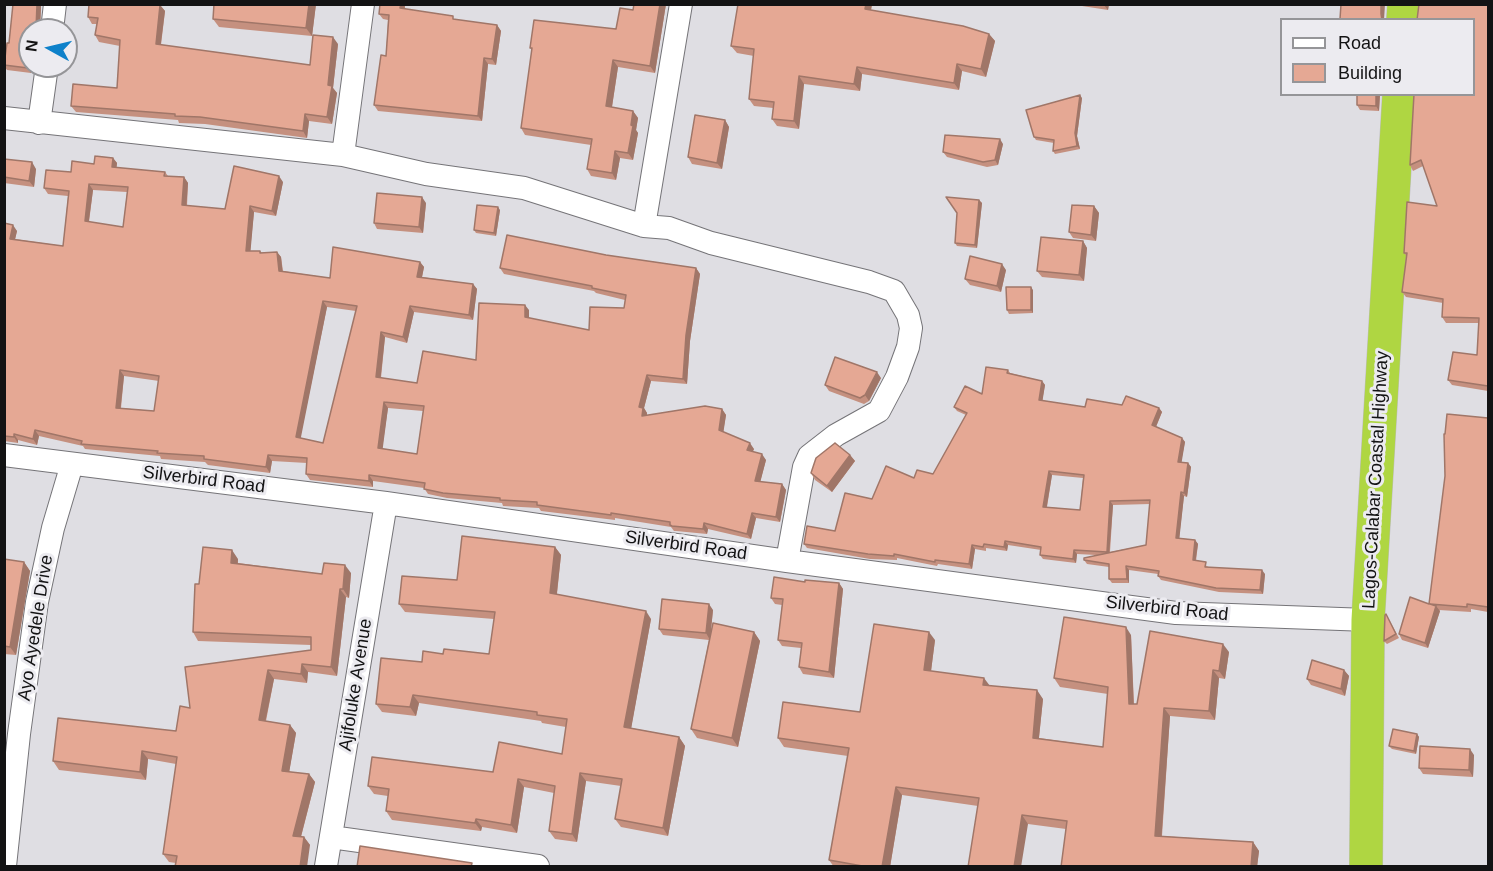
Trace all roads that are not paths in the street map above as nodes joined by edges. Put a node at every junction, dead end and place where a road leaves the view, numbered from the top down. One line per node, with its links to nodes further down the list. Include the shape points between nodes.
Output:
1 (363, 4): 7 (street)
2 (681, 4): 8 (street)
3 (45, 78): 6 (street)
4 (1399, 96): 13 (highway, Lagos-Calabar Coastal Highway)
5 (4, 118): 6 (street)
6 (39, 123): 7 (street)
7 (343, 155): 8 (street, via 426,174 524,188)
8 (644, 226): 12 (street, via 669,228 711,243 882,286 894,291 908,315 908,347 879,411 836,435 809,456)
9 (4, 454): 10 (street, Silverbird Road)
10 (72, 464): 11 (street, Silverbird Road); 15 (street, Ayo Ayedele Drive, via 53,528 38,602)
11 (386, 503): 12 (street, Silverbird Road); 14 (street, Ajifoluke Avenue)
12 (788, 561): 13 (street, Silverbird Road, via 1176,614)
13 (1368, 620): 18 (highway, Lagos-Calabar Coastal Highway)
14 (331, 837): 16 (street, Ajifoluke Avenue); 17 (street)
15 (5, 867)
16 (326, 867)
17 (538, 867)
18 (1366, 867)

